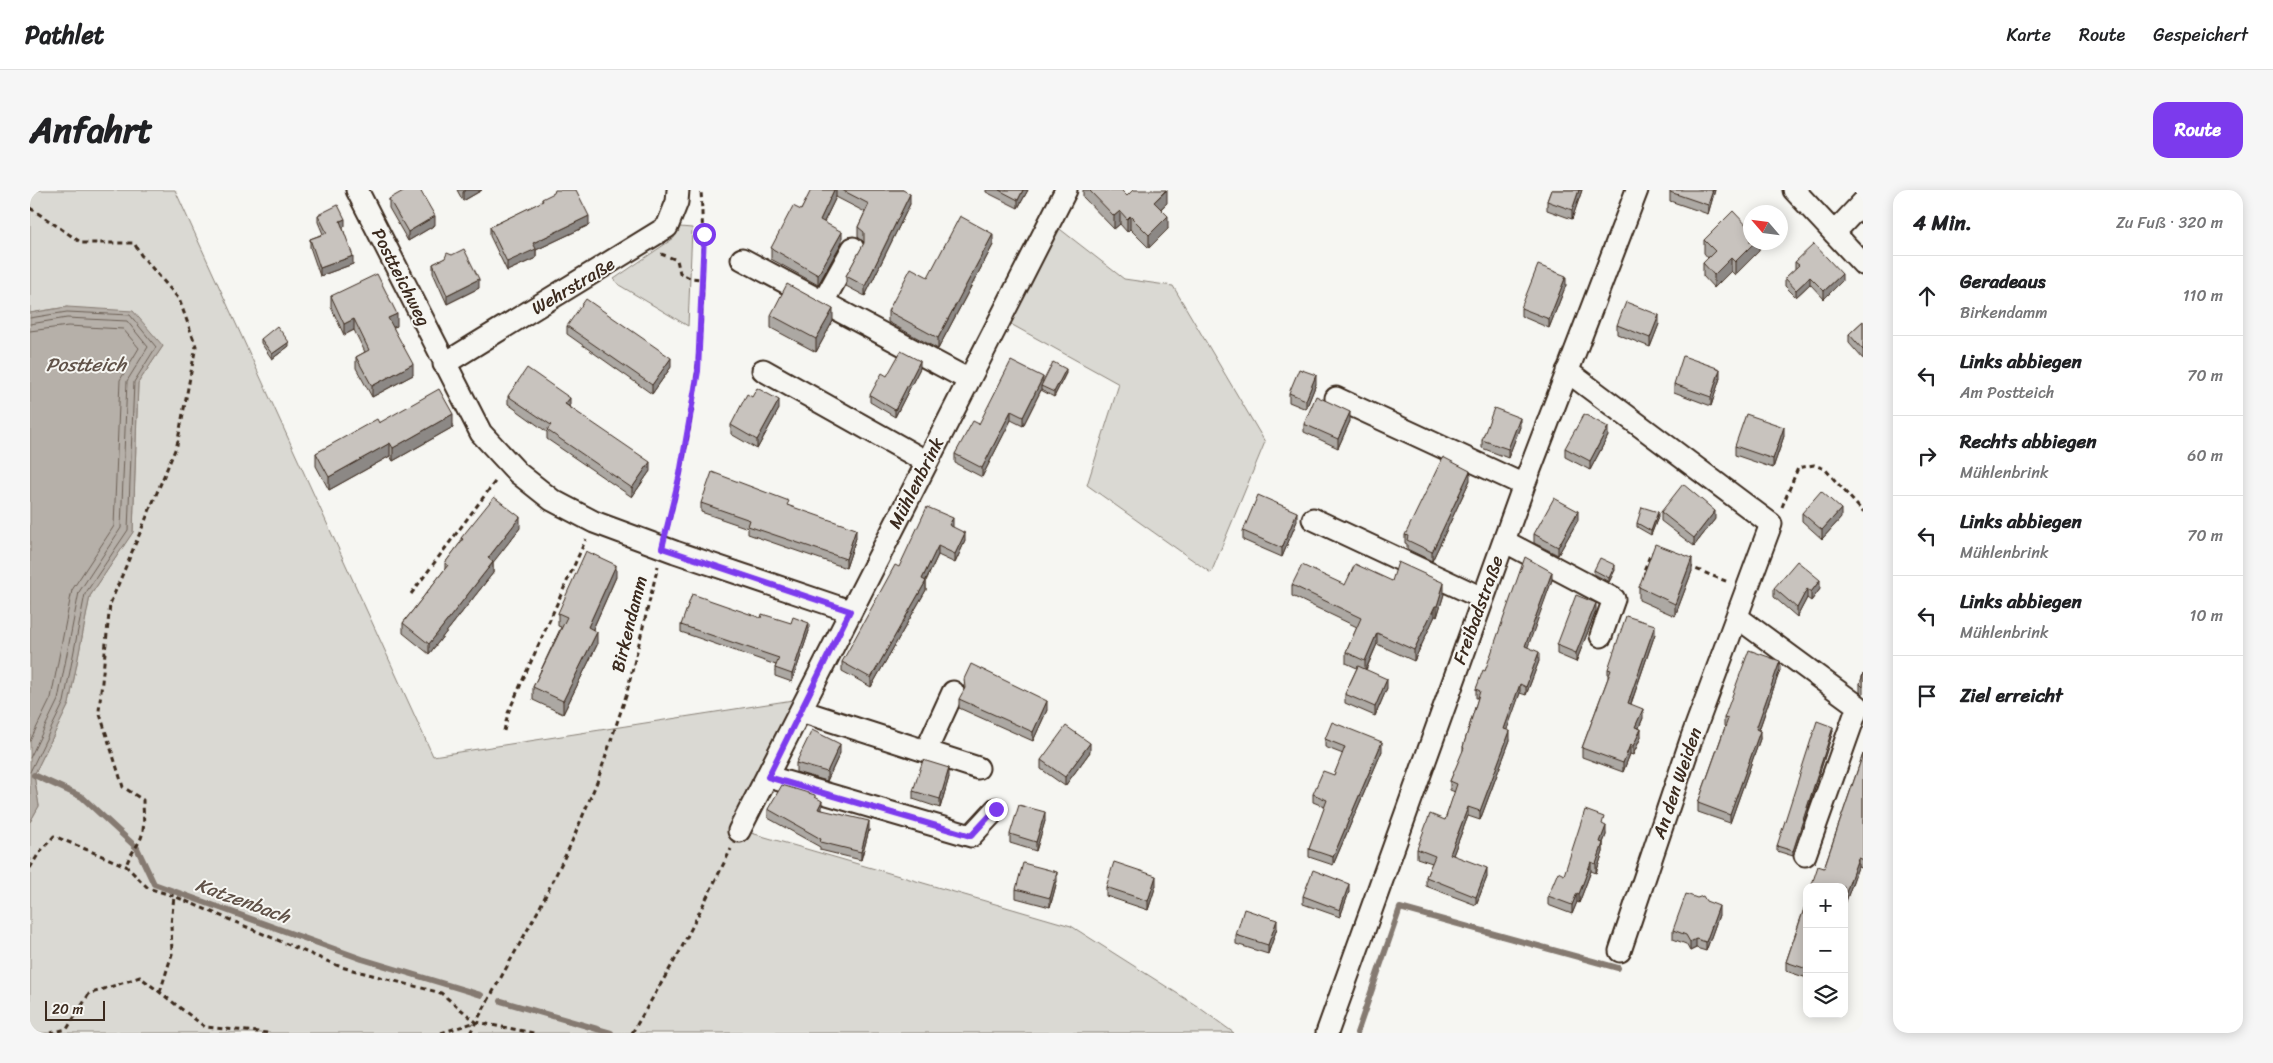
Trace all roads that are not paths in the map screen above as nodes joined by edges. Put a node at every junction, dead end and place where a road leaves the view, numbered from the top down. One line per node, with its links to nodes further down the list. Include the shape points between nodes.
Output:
1 (678, 190): 12 (street, Wehrstraße, via 667,227)
2 (1066, 190): 15 (street, Mühlenbrink)
3 (1637, 190): 14 (street, Freibadstraße)
4 (1800, 192): 7 (street)
5 (364, 193): 12 (street, Postteichweg)
6 (1863, 202): 7 (street)
7 (1834, 233): 10 (street)
8 (853, 248): 11 (street)
9 (742, 259): 11 (street)
10 (1863, 264)
11 (823, 302): 15 (street)
12 (444, 364): 22 (street, Postteichweg, via 480,434 508,464 552,500 594,522 662,548)
13 (763, 370): 17 (street)
14 (1567, 371): 18 (street, Freibadstraße); 23 (street, An den Weiden, via 1772,524)
15 (969, 380): 17 (street, Mühlenbrink)
16 (1336, 398): 18 (street)
17 (927, 462): 22 (street, Mühlenbrink)
18 (1524, 485): 20 (street, Freibadstraße)
19 (1313, 519): 21 (street)
20 (1504, 540): 21 (street, Freibadstraße); 24 (street, via 1614,599)
21 (1482, 598): 34 (street, Freibadstraße)
22 (850, 611): 26 (street, Mühlenbrink)
23 (1737, 617): 32 (street, via 1858,706); 33 (street, An den Weiden, via 1692,737)
24 (1601, 636)
25 (953, 692): 27 (street)
26 (801, 711): 27 (street); 29 (street, Mühlenbrink)
27 (926, 751): 28 (street)
28 (978, 768)
29 (768, 777): 30 (street, via 971,836); 31 (street, Mühlenbrink)
30 (996, 809)
31 (739, 832)
32 (1805, 855)
33 (1620, 951)
34 (1327, 1033)

